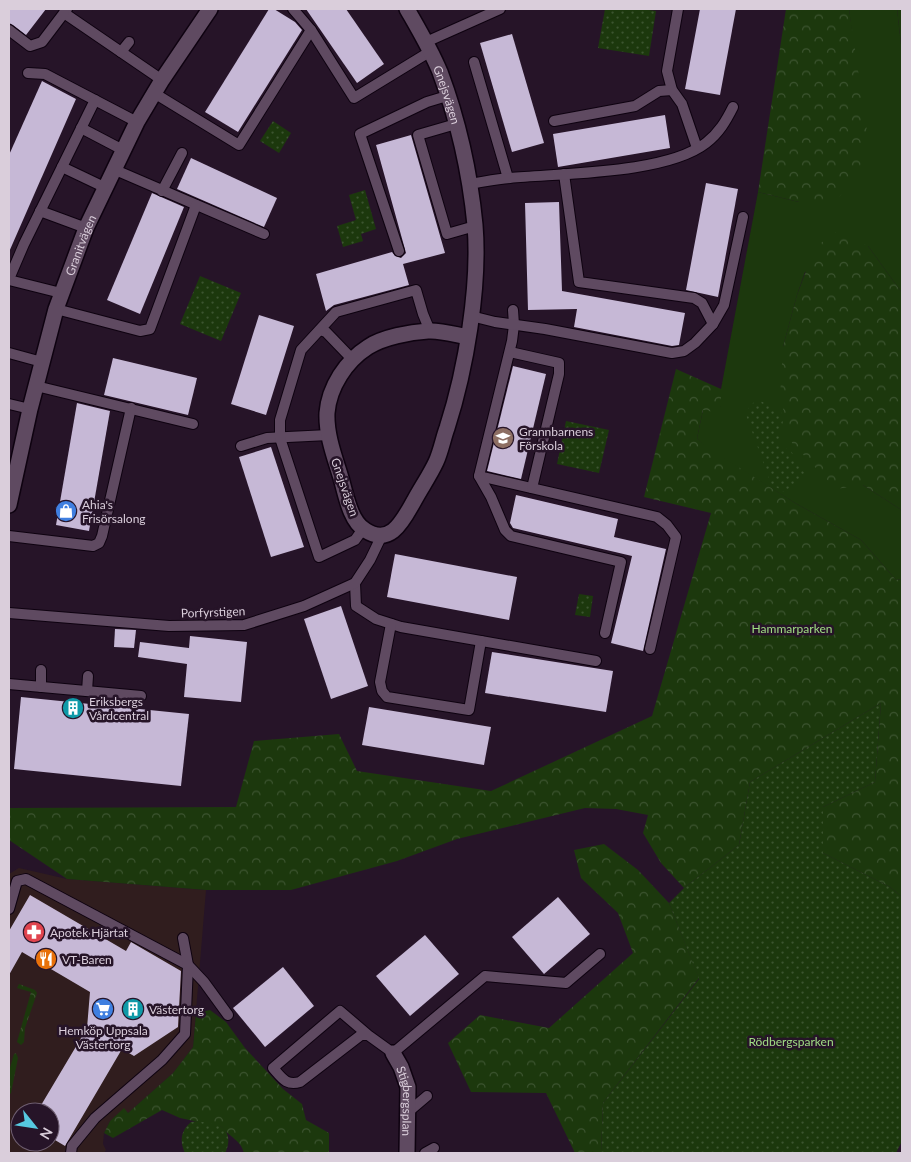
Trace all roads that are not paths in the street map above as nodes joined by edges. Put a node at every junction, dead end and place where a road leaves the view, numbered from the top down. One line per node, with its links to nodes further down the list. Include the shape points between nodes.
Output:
1 (210, 9): 14 (street, Granitvägen)
2 (293, 9): 8 (lane)
3 (407, 9): 10 (street, Gnejsvägen)
4 (500, 9): 10 (lane)
5 (678, 9): 15 (lane, via 666,71)
6 (66, 11): 7 (lane, via 42,42 30,46); 11 (lane)
7 (9, 30)
8 (310, 30): 10 (lane, via 354,98); 14 (lane, via 239,145)
9 (129, 42): 11 (lane)
10 (428, 46): 16 (street, Gnejsvägen)
11 (121, 52): 14 (lane)
12 (474, 62): 29 (lane)
13 (28, 73): 17 (lane, via 45,74)
14 (158, 86): 20 (street, Granitvägen)
15 (672, 90): 19 (lane, via 659,91 636,106); 23 (lane, via 682,104)
16 (447, 96): 21 (street, Gnejsvägen); 39 (lane, via 427,102 360,134)
17 (95, 100): 20 (lane); 22 (lane)
18 (734, 107): 23 (lane, via 724,126)
19 (554, 121)
20 (137, 122): 24 (street, Granitvägen)
21 (456, 124): 30 (street, Gnejsvägen); 36 (lane, via 418,135 447,234)
22 (81, 128): 24 (lane); 26 (lane)
23 (697, 148): 28 (lane, via 682,156 637,167)
24 (123, 150): 27 (street, Granitvägen)
25 (182, 153): 32 (lane)
26 (62, 167): 31 (lane); 34 (lane)
27 (113, 170): 31 (street, Granitvägen); 32 (lane)
28 (564, 174): 29 (lane); 45 (lane, via 578,282 694,298 702,303)
29 (508, 178): 30 (lane)
30 (469, 184): 36 (street, Gnejsvägen)
31 (104, 187): 37 (street, Granitvägen)
32 (162, 191): 33 (lane)
33 (196, 205): 38 (lane); 42 (lane, via 150,329 140,331)
34 (40, 210): 37 (lane); 40 (lane)
35 (743, 217): 45 (lane, via 724,305)
36 (475, 226): 44 (street, Gnejsvägen)
37 (86, 228): 41 (street, Granitvägen)
38 (264, 234)
39 (399, 251)
40 (9, 280): 41 (lane)
41 (61, 294): 42 (street, Granitvägen)
42 (56, 309): 53 (street, Granitvägen)
43 (513, 310): 46 (lane)
44 (471, 316): 46 (lane); 49 (street, Gnejsvägen)
45 (713, 324): 46 (lane, via 684,351 672,353)
46 (514, 325): 50 (lane)
47 (320, 330): 48 (lane, via 336,312 416,290); 52 (lane, via 326,332); 60 (lane, via 301,350 280,420)
48 (430, 331): 49 (street, Gnejsvägen); 52 (street, Gnejsvägen, via 396,336 370,346)
49 (468, 337): 67 (street, Gnejsvägen, via 456,400 436,462 401,524 391,533)
50 (510, 352): 62 (lane); 64 (lane, via 559,363)
51 (9, 353): 53 (lane)
52 (352, 359): 59 (street, Gnejsvägen, via 331,392 327,414)
53 (42, 362): 54 (street, Granitvägen)
54 (36, 386): 56 (lane); 57 (street, Granitvägen)
55 (9, 404): 57 (lane)
56 (131, 408): 58 (lane); 68 (lane, via 99,543 93,546)
57 (30, 409): 63 (street, Granitvägen)
58 (193, 424)
59 (329, 435): 60 (lane); 66 (street, Gnejsvägen, via 354,519)
60 (280, 438): 61 (lane, via 267,438); 66 (lane, via 319,557 355,540)
61 (241, 446)
62 (478, 476): 64 (lane); 72 (lane, via 511,536 621,562)
63 (11, 486): 65 (street, Granitvägen)
64 (532, 488): 74 (lane, via 657,517 676,537)
65 (9, 505)
66 (363, 529): 67 (street, Gnejsvägen)
67 (382, 535): 69 (lane)
68 (9, 536)
69 (355, 583): 70 (lane, Porfyrstigen, via 304,606 244,626 169,626); 71 (lane, via 356,606)
70 (9, 613)
71 (391, 624): 73 (lane); 73 (lane, via 380,682 387,697 469,710)
72 (605, 633)
73 (480, 641): 75 (lane)
74 (650, 649)
75 (596, 661)
76 (41, 670): 79 (lane)
77 (88, 676): 80 (lane)
78 (9, 684): 79 (lane)
79 (40, 687): 80 (lane)
80 (87, 691): 81 (lane)
81 (141, 696)
82 (9, 909): 85 (lane, via 18,881 26,879)
83 (183, 938): 85 (lane)
84 (600, 954): 88 (lane, via 566,983 485,976)
85 (188, 965): 86 (lane); 91 (lane, via 185,1034 162,1060 95,1118 72,1146)
86 (228, 1015)
87 (368, 1035): 87 (lane, via 340,1011 273,1068 285,1082 300,1082 361,1035); 88 (lane)
88 (393, 1053): 90 (street, Stigbergsplan, via 408,1086)
89 (428, 1096): 90 (lane)
90 (407, 1113): 92 (street, Stigbergsplan)
91 (71, 1153)
92 (407, 1153)

